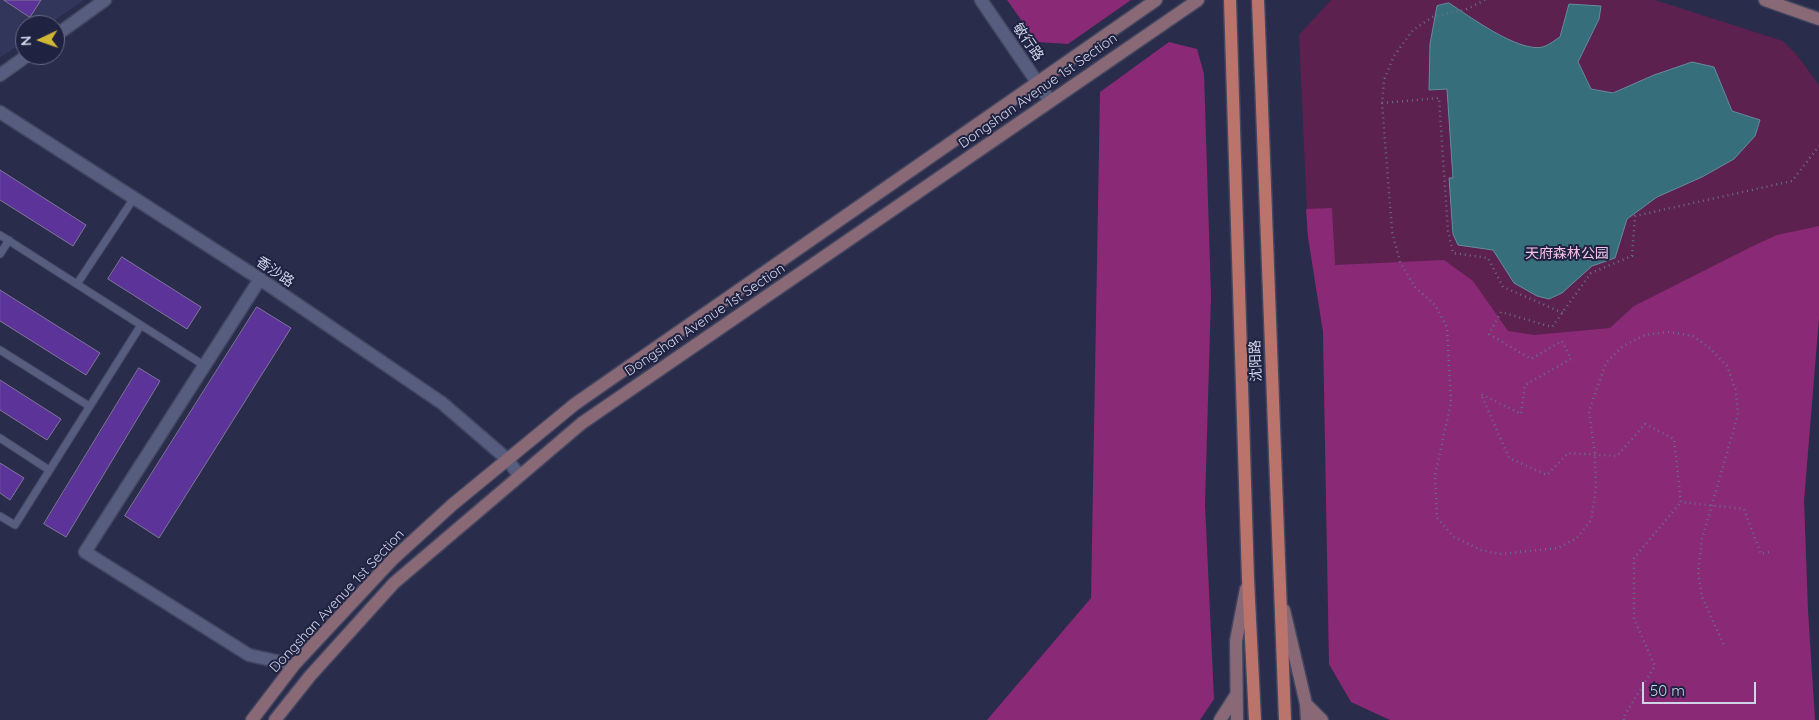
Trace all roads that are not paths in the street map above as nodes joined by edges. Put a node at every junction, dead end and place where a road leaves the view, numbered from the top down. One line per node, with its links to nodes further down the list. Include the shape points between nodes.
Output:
1 (105, 0): 9 (street)
2 (981, 0): 12 (street, 敏行路)
3 (1156, 0): 12 (street, Dongshan Avenue 1st Section)
4 (1198, 0): 13 (street, Dongshan Avenue 1st Section)
5 (1230, 0): 30 (main road, 沈阳路)
6 (1258, 0): 31 (main road, 沈阳路)
7 (1765, 0): 8 (street)
8 (1819, 19)
9 (65, 29)
10 (15, 64): 11 (street)
11 (0, 75)
12 (1038, 82): 13 (street, 敏行路); 26 (street, Dongshan Avenue 1st Section, via 574,404)
13 (1050, 101): 28 (street, Dongshan Avenue 1st Section, via 582,423)
14 (0, 112): 15 (street, 香沙路)
15 (134, 198): 19 (street, 香沙路); 20 (lane)
16 (0, 235): 17 (lane)
17 (9, 240): 18 (lane); 20 (lane)
18 (0, 254)
19 (260, 279): 23 (street); 26 (street, 香沙路, via 442,403)
20 (77, 284): 21 (lane)
21 (141, 325): 23 (lane); 24 (lane)
22 (0, 350): 24 (lane)
23 (205, 366): 32 (street, via 85,552 249,654)
24 (89, 406): 27 (lane)
25 (0, 438): 27 (lane)
26 (507, 459): 28 (street, 香沙路); 32 (street, Dongshan Avenue 1st Section, via 394,559)
27 (49, 470): 29 (lane, via 15,525)
28 (520, 476): 36 (street, Dongshan Avenue 1st Section, via 394,583)
29 (0, 516)
30 (1248, 579): 33 (street, via 1236,641); 39 (main road, 沈阳路)
31 (1279, 590): 34 (street); 40 (main road, 沈阳路)
32 (294, 665): 35 (street, Dongshan Avenue 1st Section)
33 (1236, 695): 37 (street); 38 (street)
34 (1306, 704): 41 (street); 42 (street)
35 (252, 720)
36 (275, 720)
37 (1220, 720)
38 (1237, 720)
39 (1255, 720)
40 (1285, 720)
41 (1307, 720)
42 (1322, 720)

